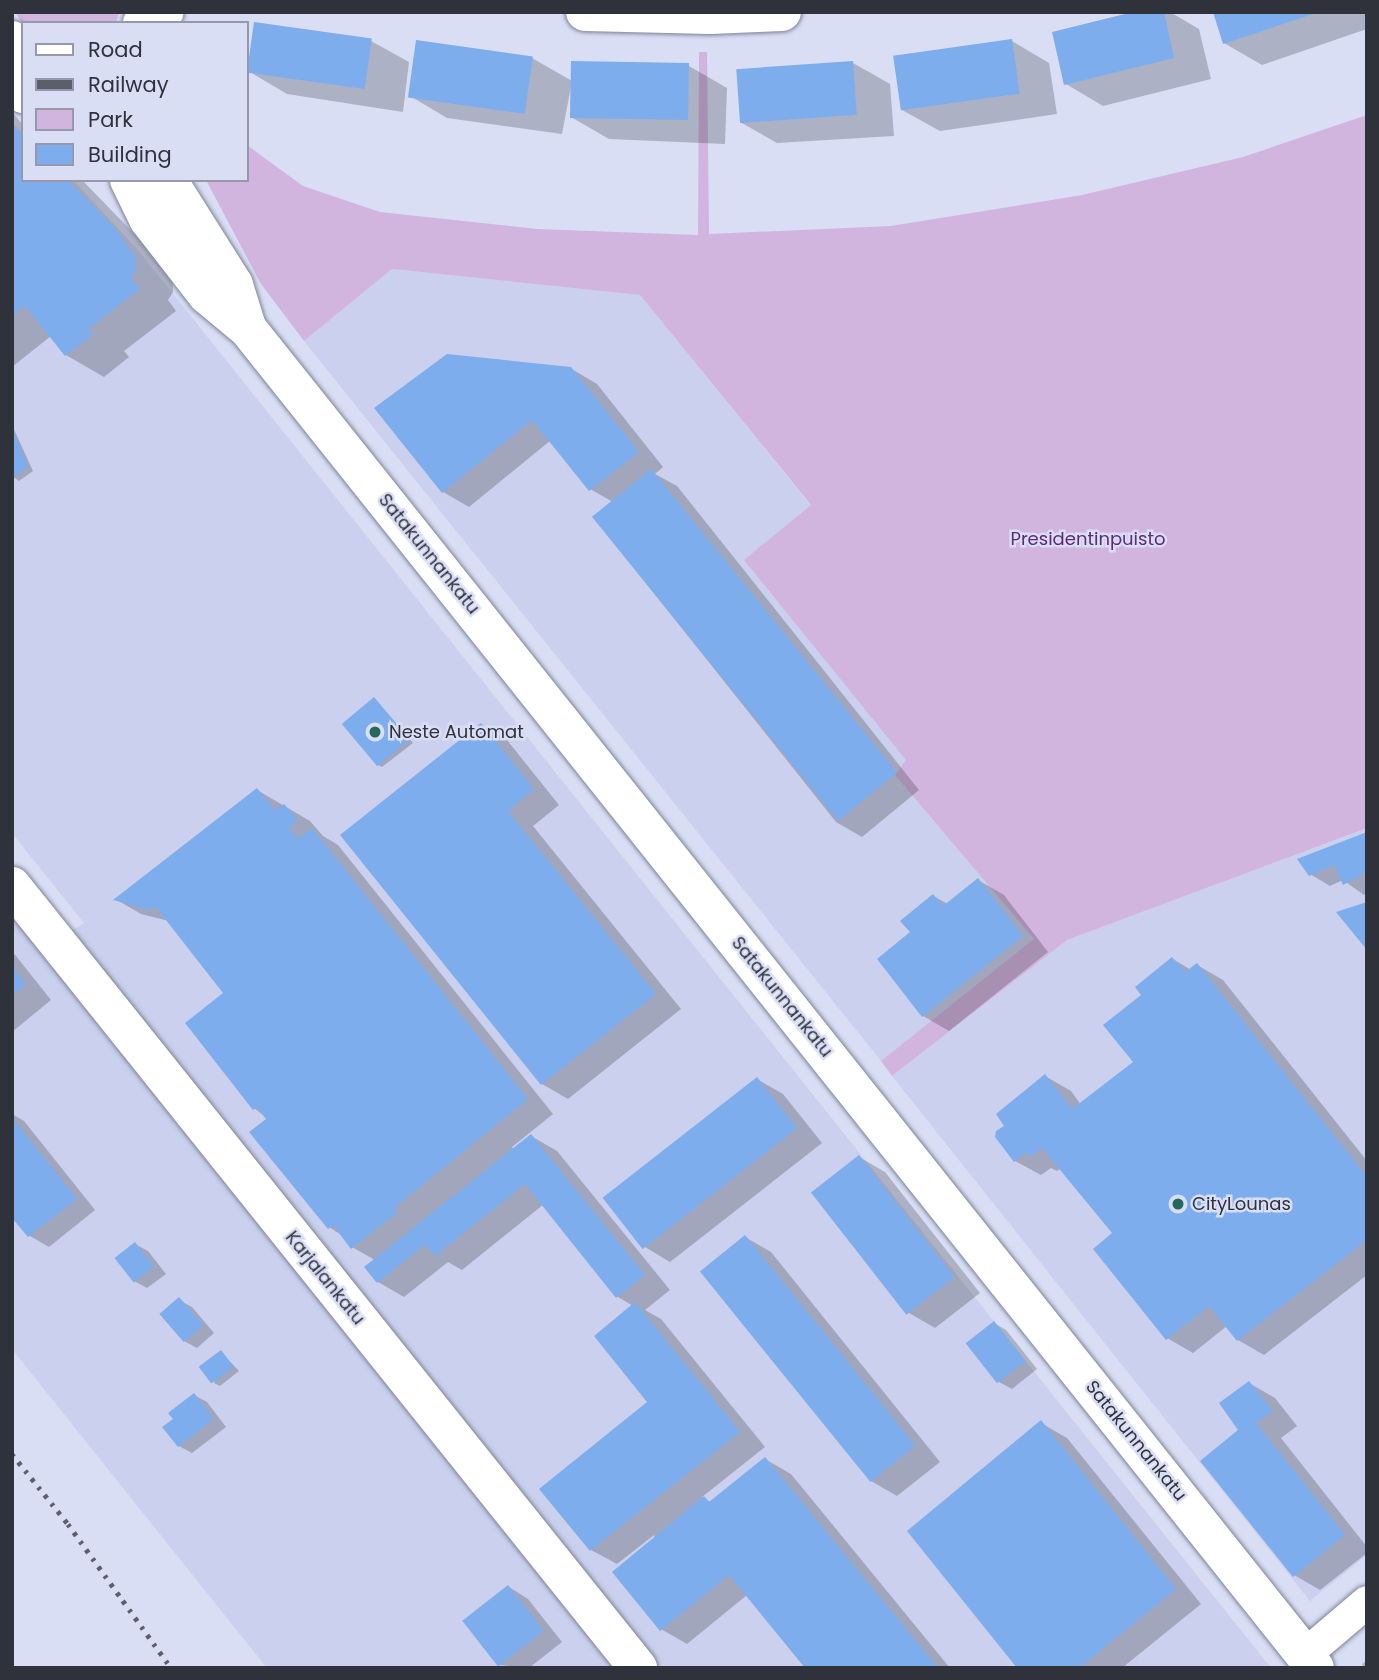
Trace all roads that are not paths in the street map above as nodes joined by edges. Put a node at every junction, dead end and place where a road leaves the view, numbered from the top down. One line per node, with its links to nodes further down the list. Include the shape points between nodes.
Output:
1 (165, 12): 4 (main road)
2 (585, 12): 3 (main road)
3 (782, 12)
4 (146, 21)
5 (18, 56): 6 (main road)
6 (21, 79)
7 (112, 182): 10 (main road)
8 (130, 182): 10 (main road, Satakunnankatu)
9 (169, 182): 11 (main road, Satakunnankatu, via 234,285)
10 (148, 219): 11 (main road, Satakunnankatu, via 207,295)
11 (248, 329): 14 (main road, Satakunnankatu)
12 (12, 886): 15 (main road, Karjalankatu)
13 (1367, 1602): 14 (street)
14 (1303, 1663)
15 (639, 1668)

